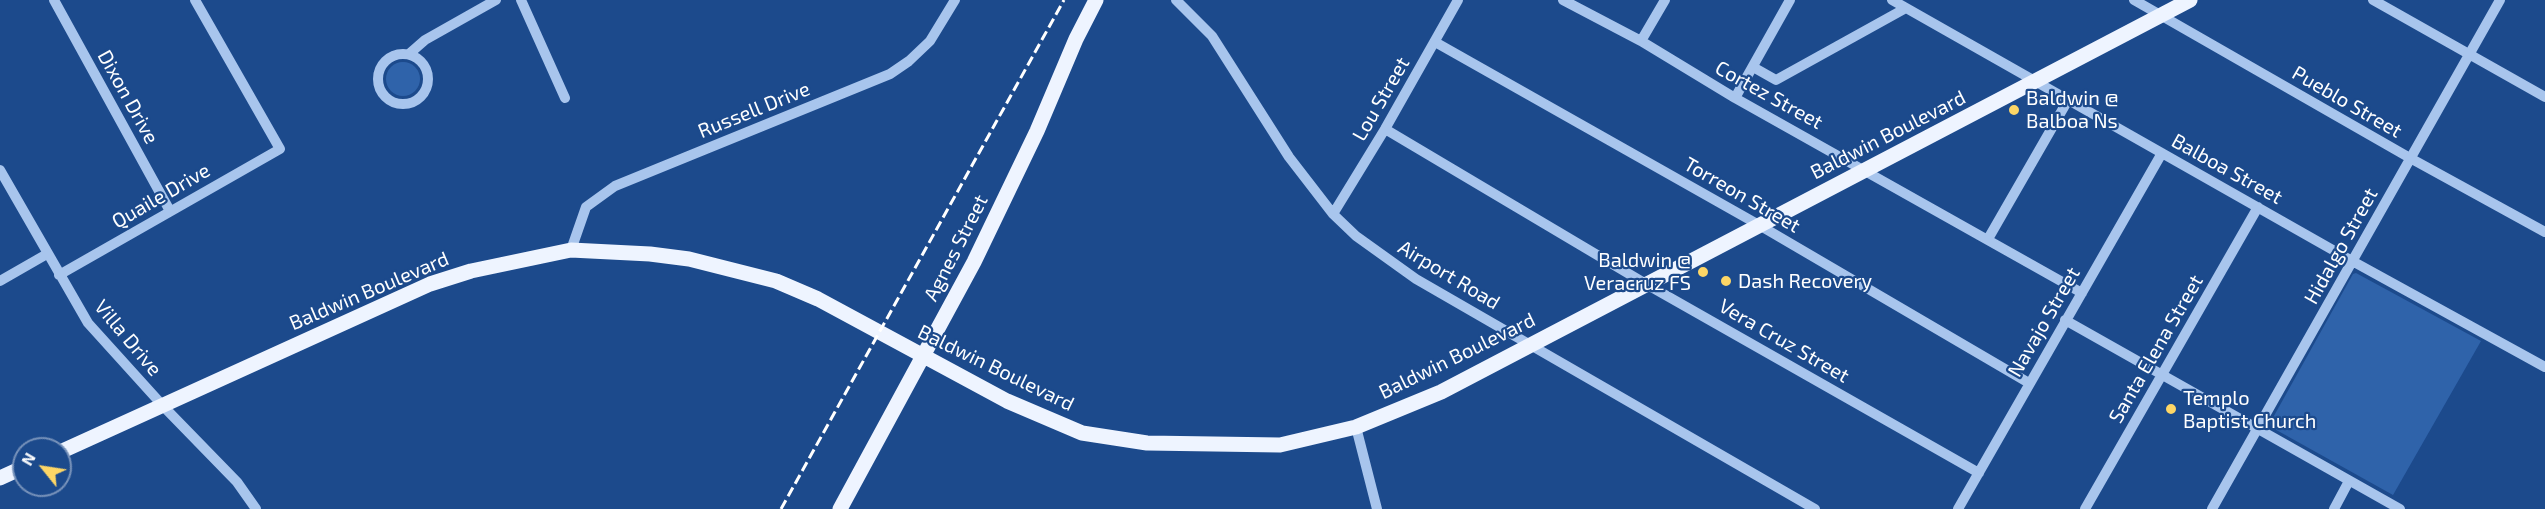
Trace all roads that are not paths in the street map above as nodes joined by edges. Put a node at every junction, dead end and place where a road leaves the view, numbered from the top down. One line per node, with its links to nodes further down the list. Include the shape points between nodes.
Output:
1 (54, 0): 35 (street, Dixon Drive)
2 (195, 0): 35 (street, Quaile Drive, via 280,149)
3 (496, 0): 21 (street, via 425,40)
4 (521, 0): 26 (street)
5 (955, 0): 40 (street, Russell Drive, via 930,41 890,74 615,186 586,207)
6 (1096, 0): 49 (main road, Agnes Street, via 975,262)
7 (1176, 0): 36 (street, Airport Road, via 1212,36 1289,157)
8 (1458, 0): 20 (street, Lou Street)
9 (1563, 0): 19 (street, Cortez Street)
10 (1665, 0): 19 (street)
11 (1790, 0): 23 (street)
12 (1892, 0): 17 (street, Balboa Street)
13 (2134, 0): 18 (street, Pueblo Street)
14 (2190, 0): 18 (main road, Baldwin Boulevard)
15 (2373, 0): 22 (street)
16 (2500, 0): 22 (street, Hidalgo Street)
17 (1906, 8): 23 (street, via 1776,80); 24 (street, Balboa Street)
18 (2161, 16): 24 (main road, Baldwin Boulevard); 31 (street, Pueblo Street)
19 (1641, 41): 27 (street, Cortez Street)
20 (1435, 42): 29 (street, Lou Street); 37 (street, Torreon Street)
21 (408, 54): 21 (street, via 388,58 381,66 379,86 392,102 412,102 426,87 425,67)
22 (2469, 54): 25 (street); 31 (street, Hidalgo Street)
23 (1752, 67): 27 (street)
24 (2037, 81): 28 (street, Balboa Street); 33 (main road, Baldwin Boulevard)
25 (2545, 97)
26 (565, 98)
27 (1735, 98): 33 (street, Cortez Street)
28 (2068, 100): 30 (street, Balboa Street); 39 (street)
29 (1385, 129): 36 (street, Lou Street); 45 (street, Vera Cruz Street)
30 (2162, 153): 34 (street, Balboa Street); 46 (street, Navajo Street)
31 (2410, 158): 38 (street, Pueblo Street); 42 (street, Hidalgo Street)
32 (0, 170): 41 (street, Villa Drive)
33 (1866, 170): 37 (main road, Baldwin Boulevard); 39 (street, Cortez Street)
34 (2258, 207): 42 (street, Balboa Street); 51 (street, Santa Elena Street)
35 (170, 211): 43 (street, Quaile Drive)
36 (1333, 214): 48 (street, Airport Road, via 1356,236 1416,279)
37 (1759, 225): 45 (main road, Baldwin Boulevard); 52 (street, Torreon Street)
38 (2545, 232)
39 (1988, 239): 46 (street, Cortez Street)
40 (571, 250): 49 (main road, Baldwin Boulevard, via 689,259 776,280); 53 (main road, Baldwin Boulevard, via 471,271 430,284)
41 (47, 254): 43 (street, Villa Drive); 44 (street)
42 (2354, 262): 50 (street, Balboa Street); 55 (street, Hidalgo Street)
43 (59, 275): 53 (street, Villa Drive, via 88,323)
44 (0, 281)
45 (1646, 284): 48 (main road, Baldwin Boulevard); 57 (street, Vera Cruz Street)
46 (2082, 293): 47 (street, Navajo Street)
47 (2065, 320): 51 (street); 52 (street, Navajo Street)
48 (1531, 344): 54 (main road, Baldwin Boulevard, via 1441,392); 62 (street, Airport Road)
49 (923, 356): 54 (main road, Baldwin Boulevard, via 1082,433 1147,443 1281,445); 60 (main road, Agnes Street)
50 (2545, 367)
51 (2162, 375): 55 (street); 64 (street, Santa Elena Street)
52 (2029, 383): 57 (street, Navajo Street)
53 (164, 406): 56 (main road, Baldwin Boulevard); 59 (street, Villa Drive, via 237,482)
54 (1356, 427): 61 (street)
55 (2258, 430): 58 (street); 65 (street, Hidalgo Street)
56 (72, 447)
57 (1979, 473): 63 (street, Navajo Street)
58 (2349, 481): 66 (street); 67 (street)
59 (256, 509)
60 (840, 509)
61 (1377, 509)
62 (1815, 509)
63 (1958, 509)
64 (2085, 509)
65 (2212, 509)
66 (2334, 509)
67 (2400, 509)

